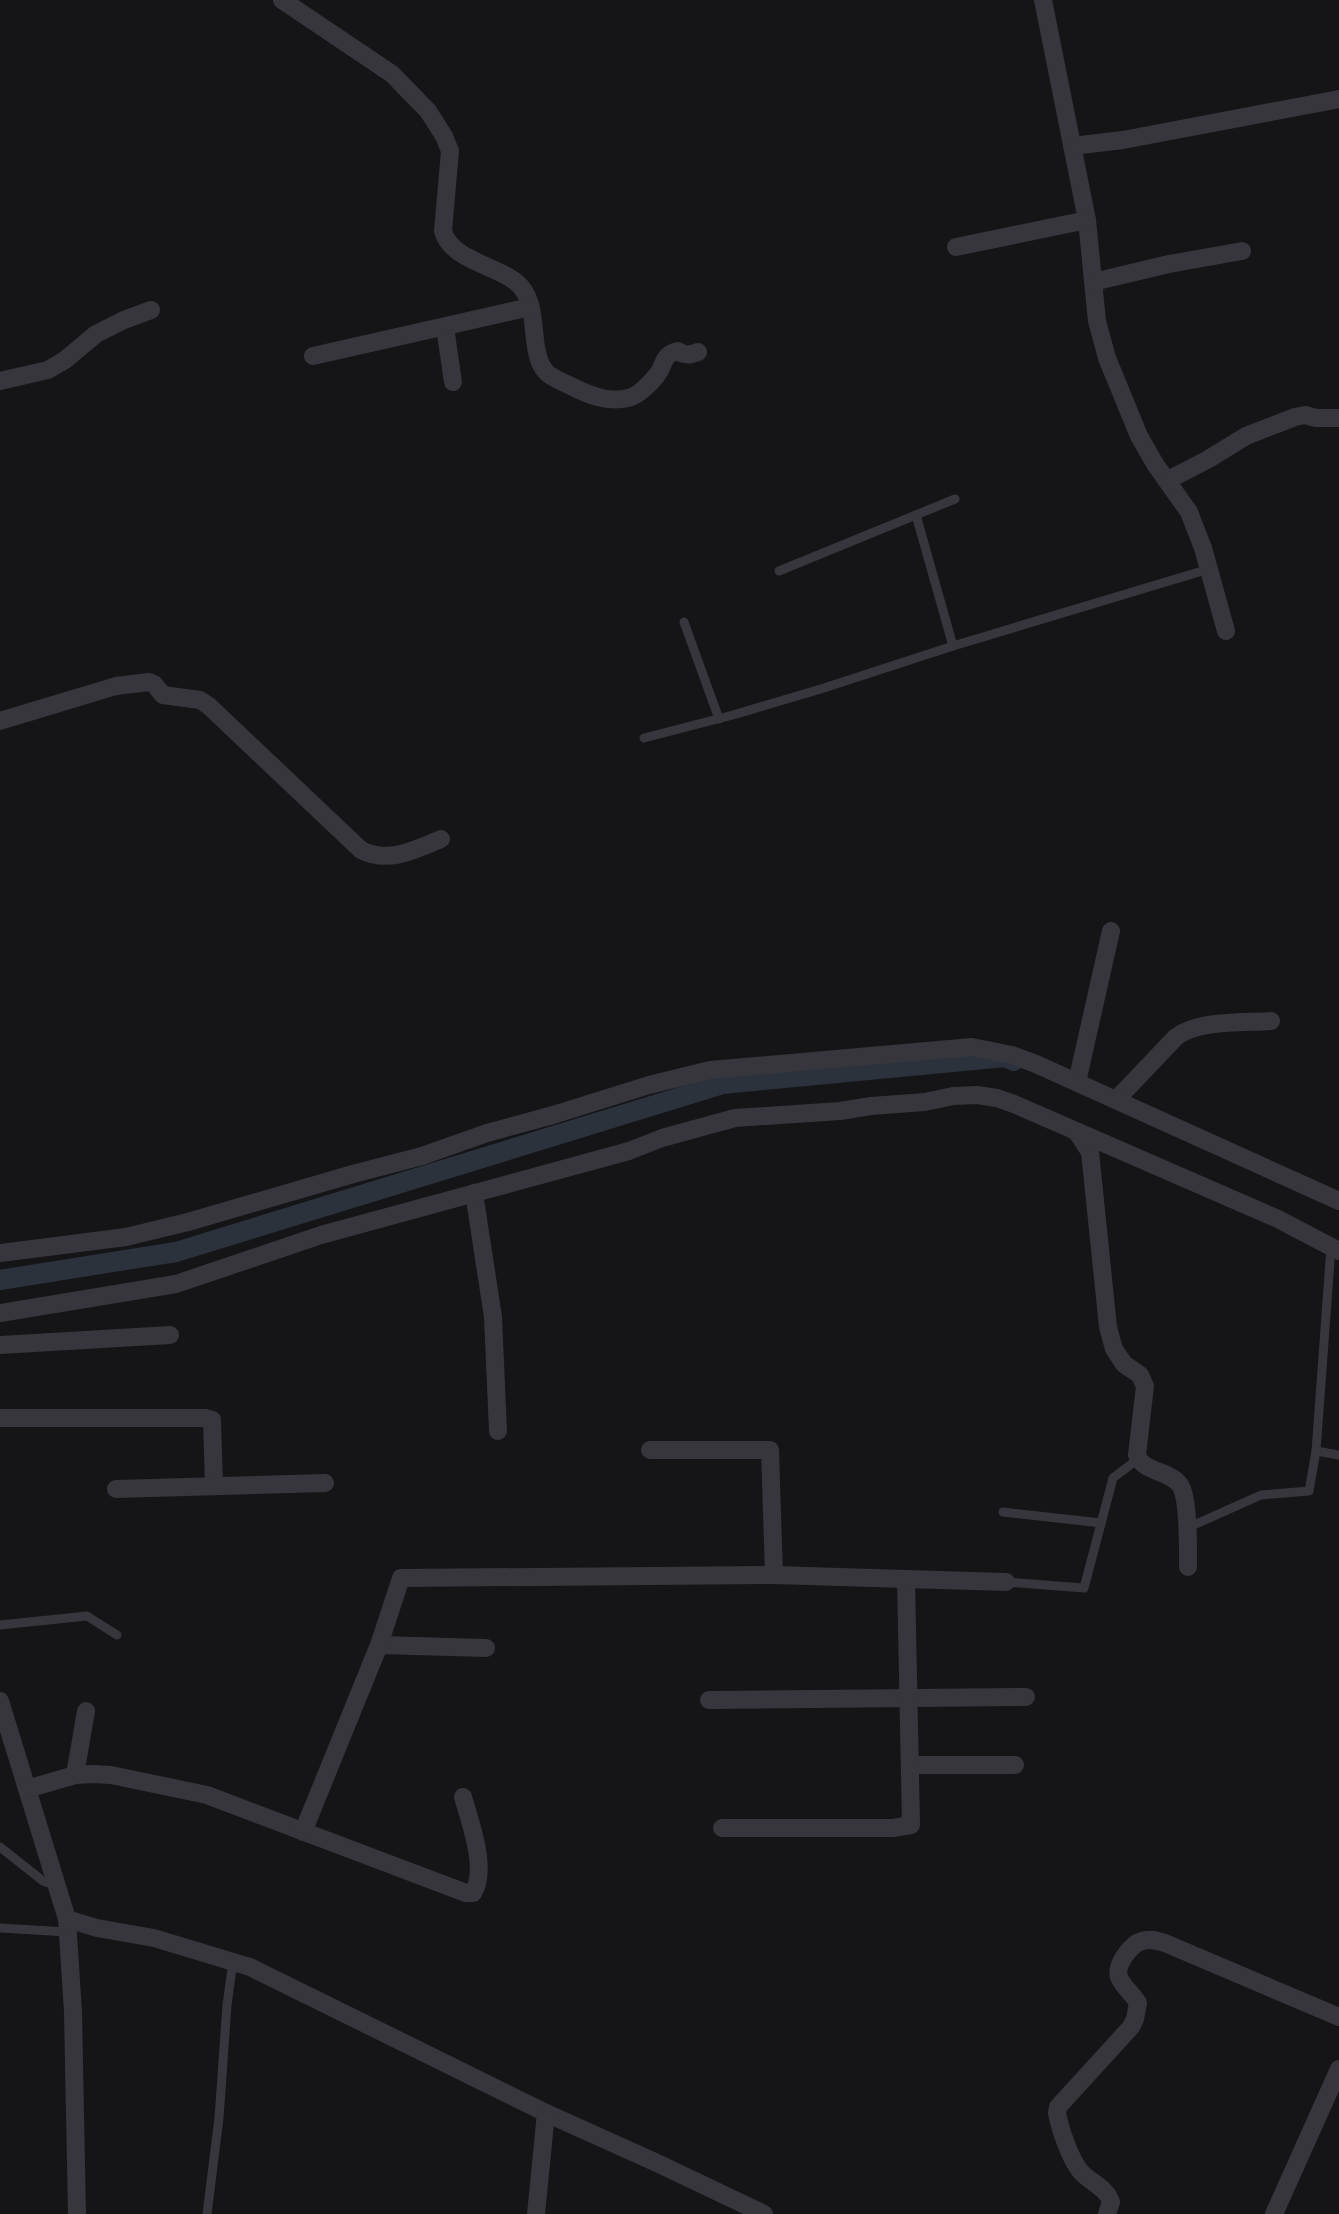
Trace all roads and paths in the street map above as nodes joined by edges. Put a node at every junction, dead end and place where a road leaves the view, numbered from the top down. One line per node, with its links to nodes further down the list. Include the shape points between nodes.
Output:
1 (282, 0): 9 (street, via 392,74 428,111 450,151 445,237 473,261 516,282 526,294)
2 (1043, 0): 4 (street)
3 (1339, 99): 4 (street, via 1123,140)
4 (1072, 146): 5 (street)
5 (1087, 220): 6 (street); 8 (street)
6 (956, 247)
7 (1242, 251): 8 (street)
8 (1093, 282): 17 (street, via 1107,358 1139,436)
9 (530, 307): 11 (street); 12 (street, via 540,363 547,373 606,400 630,398 644,389 658,374 670,352 691,355)
10 (151, 310): 14 (street, via 96,334 48,370)
11 (445, 327): 13 (street); 15 (street)
12 (698, 352)
13 (313, 356)
14 (0, 381)
15 (453, 382)
16 (1339, 418): 17 (street, via 1295,417 1246,436)
17 (1168, 480): 20 (street, via 1189,512)
18 (956, 498): 19 (lane)
19 (916, 514): 21 (lane); 24 (lane)
20 (1209, 569): 23 (street); 24 (lane)
21 (779, 571)
22 (684, 622): 25 (lane)
23 (1226, 631)
24 (953, 646): 25 (lane)
25 (719, 719): 27 (lane)
26 (0, 721): 28 (street, via 116,686 149,682 163,695 200,700 209,706 372,856 410,852)
27 (644, 738)
28 (441, 839)
29 (1111, 931): 31 (street)
30 (1270, 1021): 32 (street, via 1185,1030)
31 (1077, 1082): 32 (street); 37 (street, via 1012,1055 972,1047 710,1070 649,1085 422,1156 188,1222 126,1236)
32 (1116, 1100): 35 (street)
33 (1076, 1132): 34 (street, via 997,1098 977,1095 840,1111 735,1118); 36 (street, via 1278,1219); 46 (street, via 1090,1152 1108,1327 1114,1349 1124,1364 1140,1375 1145,1386 1136,1446)
34 (474, 1193): 38 (street, via 321,1235 176,1284); 42 (street, via 493,1317)
35 (1339, 1201)
36 (1335, 1249): 44 (lane)
37 (0, 1253)
38 (0, 1313)
39 (170, 1335): 40 (street)
40 (0, 1345)
41 (0, 1418): 48 (street, via 206,1418 212,1420 214,1431)
42 (498, 1431)
43 (650, 1450): 54 (street, via 770,1450)
44 (1316, 1451): 45 (lane); 52 (lane, via 1309,1491 1267,1493)
45 (1339, 1455)
46 (1138, 1458): 51 (lane, via 1113,1478); 52 (street, via 1145,1466 1168,1475 1181,1486)
47 (325, 1483): 48 (street)
48 (214, 1486): 49 (street)
49 (116, 1488)
50 (1004, 1512): 51 (lane)
51 (1101, 1523): 56 (lane, via 1084,1588)
52 (1187, 1528): 53 (street)
53 (1188, 1566)
54 (774, 1575): 55 (street); 59 (street, via 401,1578)
55 (906, 1579): 56 (street); 62 (street)
56 (1006, 1582)
57 (0, 1625): 58 (lane, via 87,1616)
58 (117, 1635)
59 (379, 1645): 60 (street); 72 (street)
60 (486, 1648)
61 (1026, 1697): 62 (street)
62 (909, 1698): 63 (street); 66 (street)
63 (709, 1700)
64 (0, 1701): 69 (street)
65 (86, 1711): 68 (street)
66 (910, 1765): 67 (street); 71 (street, via 911,1825 893,1828)
67 (1015, 1765)
68 (75, 1775): 69 (street); 72 (street, via 111,1775 207,1795)
69 (26, 1789): 74 (street)
70 (462, 1798): 72 (street, via 476,1843 478,1879 473,1893)
71 (722, 1828)
72 (303, 1832)
73 (0, 1847): 74 (lane, via 43,1881)
74 (57, 1886): 75 (street)
75 (67, 1925): 76 (lane); 77 (street, via 154,1938); 81 (street, via 73,2012)
76 (0, 1928)
77 (233, 1961): 80 (street); 82 (lane)
78 (1339, 2017): 85 (street, via 1166,1943 1140,1941 1121,1959 1118,1967 1119,1977 1138,2003 1135,2019 1121,2039 1058,2106 1056,2113 1076,2166 1109,2195 1111,2202)
79 (1339, 2069): 86 (street)
80 (546, 2113): 83 (street); 84 (street)
81 (77, 2214)
82 (207, 2214)
83 (536, 2214)
84 (764, 2214)
85 (1107, 2214)
86 (1274, 2214)

